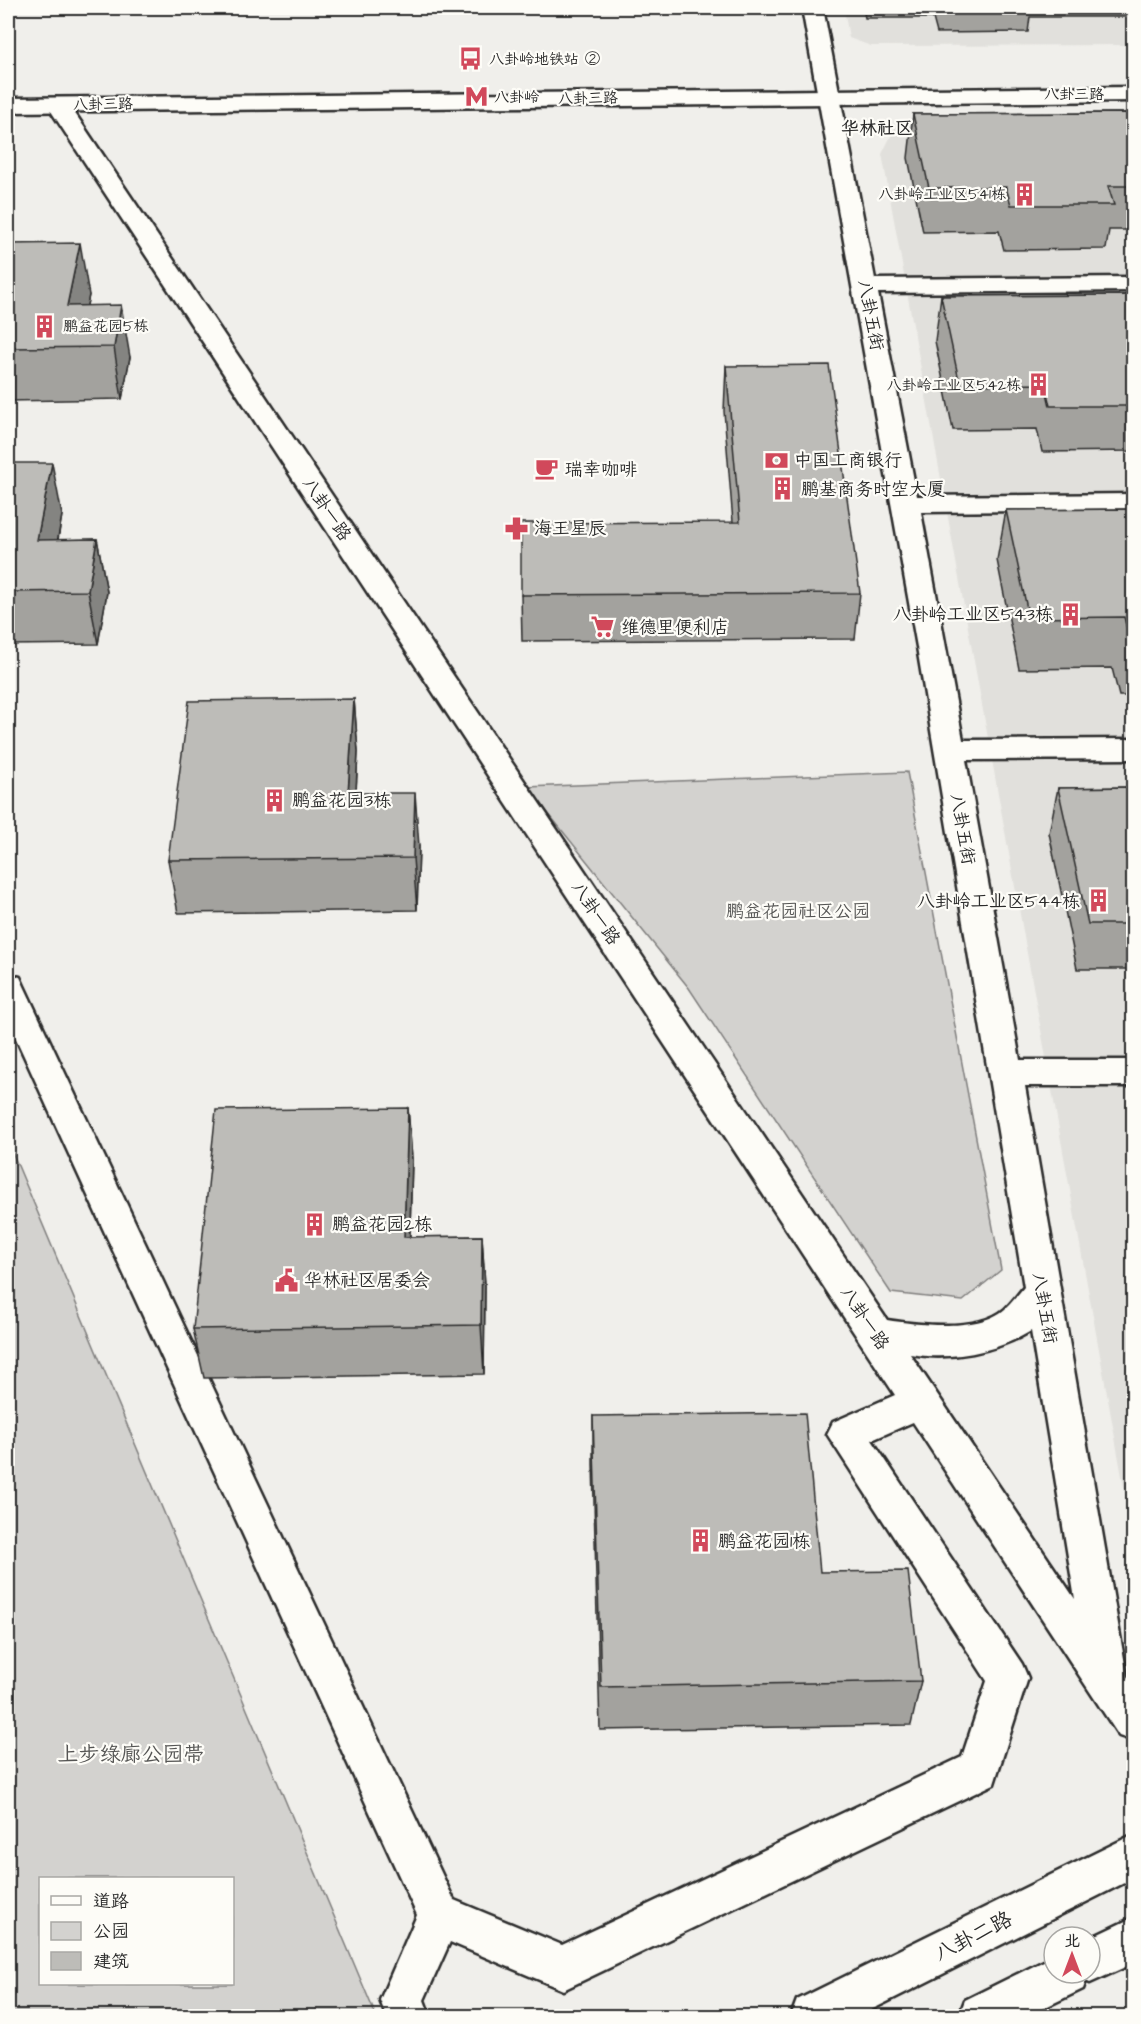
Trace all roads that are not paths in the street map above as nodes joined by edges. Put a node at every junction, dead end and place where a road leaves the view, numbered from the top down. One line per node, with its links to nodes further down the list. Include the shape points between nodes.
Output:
1 (812, 8): 4 (street, 八卦五街)
2 (1134, 75): 4 (street, 八卦三路)
3 (8, 85): 4 (street, 八卦三路)
4 (827, 86): 5 (street, 八卦三路); 7 (street, 八卦三路); 9 (street, 八卦五街)
5 (1134, 94)
6 (8, 105): 7 (street, 八卦三路)
7 (58, 105): 18 (street, 八卦一路)
8 (1134, 284): 9 (street)
9 (866, 286): 11 (street, 八卦五街)
10 (1134, 502): 11 (street)
11 (906, 504): 13 (street, 八卦五街)
12 (1134, 749): 13 (street)
13 (949, 750): 15 (street, 八卦五街)
14 (8, 986): 23 (street)
15 (1005, 1073): 16 (street); 17 (street, 八卦五街)
16 (1134, 1073)
17 (1043, 1292): 18 (street, via 1017,1321 978,1337 931,1342); 20 (street, 八卦五街)
18 (874, 1333): 19 (street, 八卦一路)
19 (920, 1401): 20 (street, 八卦一路); 23 (street, via 846,1434 1008,1677 979,1770 563,1968)
20 (1111, 1688): 21 (street, 八卦一路)
21 (1134, 1722)
22 (1134, 1855): 28 (street, 八卦二路)
23 (439, 1915): 27 (street, via 402,2000)
24 (1134, 1939): 25 (street)
25 (1102, 1955)
26 (1043, 1985): 29 (street)
27 (408, 2016)
28 (813, 2016)
29 (981, 2016)

